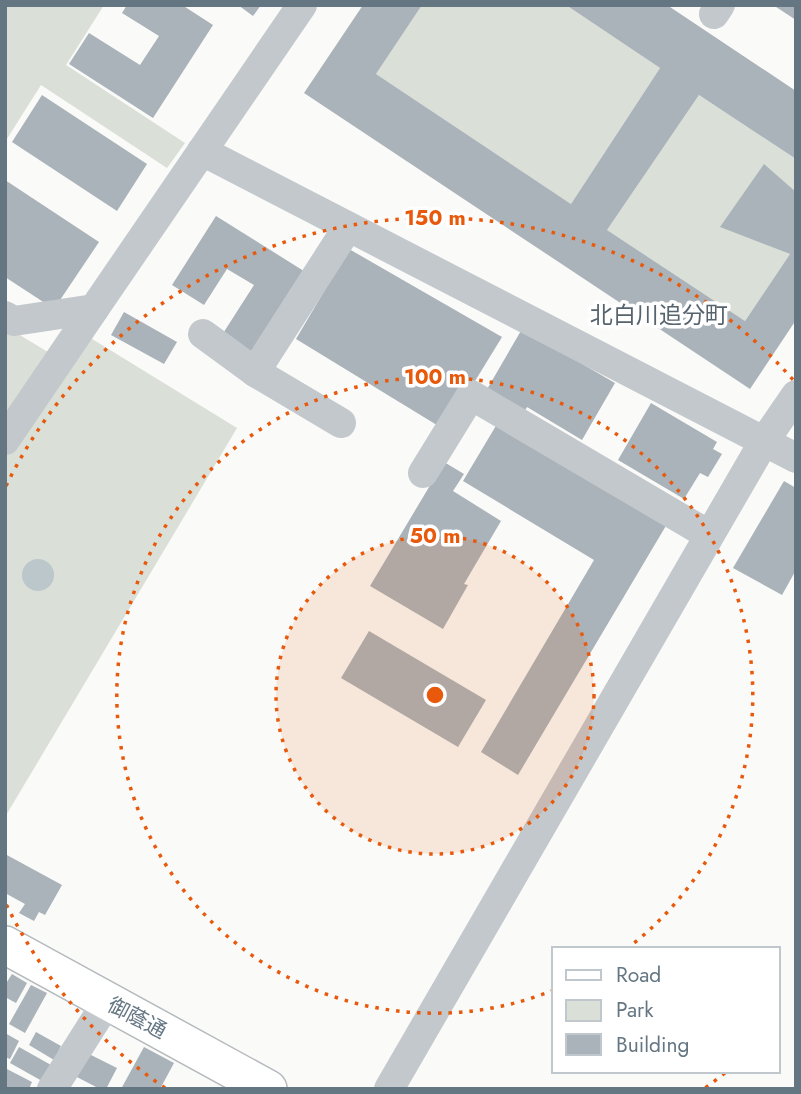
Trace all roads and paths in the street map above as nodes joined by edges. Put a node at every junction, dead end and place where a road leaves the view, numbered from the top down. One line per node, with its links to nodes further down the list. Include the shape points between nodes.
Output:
1 (302, 5): 2 (street)
2 (202, 151): 3 (street); 4 (street)
3 (348, 227): 7 (street); 11 (street)
4 (94, 309): 5 (street, via 14,321); 10 (street)
5 (5, 316)
6 (203, 334): 7 (street)
7 (255, 372): 9 (street)
8 (796, 395): 11 (street)
9 (341, 423)
10 (5, 440)
11 (763, 443): 12 (street); 14 (street)
12 (796, 458)
13 (423, 472): 14 (street, via 471,395)
14 (709, 535): 19 (street)
15 (5, 945): 16 (main road, 御蔭通)
16 (107, 1002): 17 (street); 18 (main road, 御蔭通)
17 (52, 1089)
18 (268, 1089)
19 (389, 1089)

